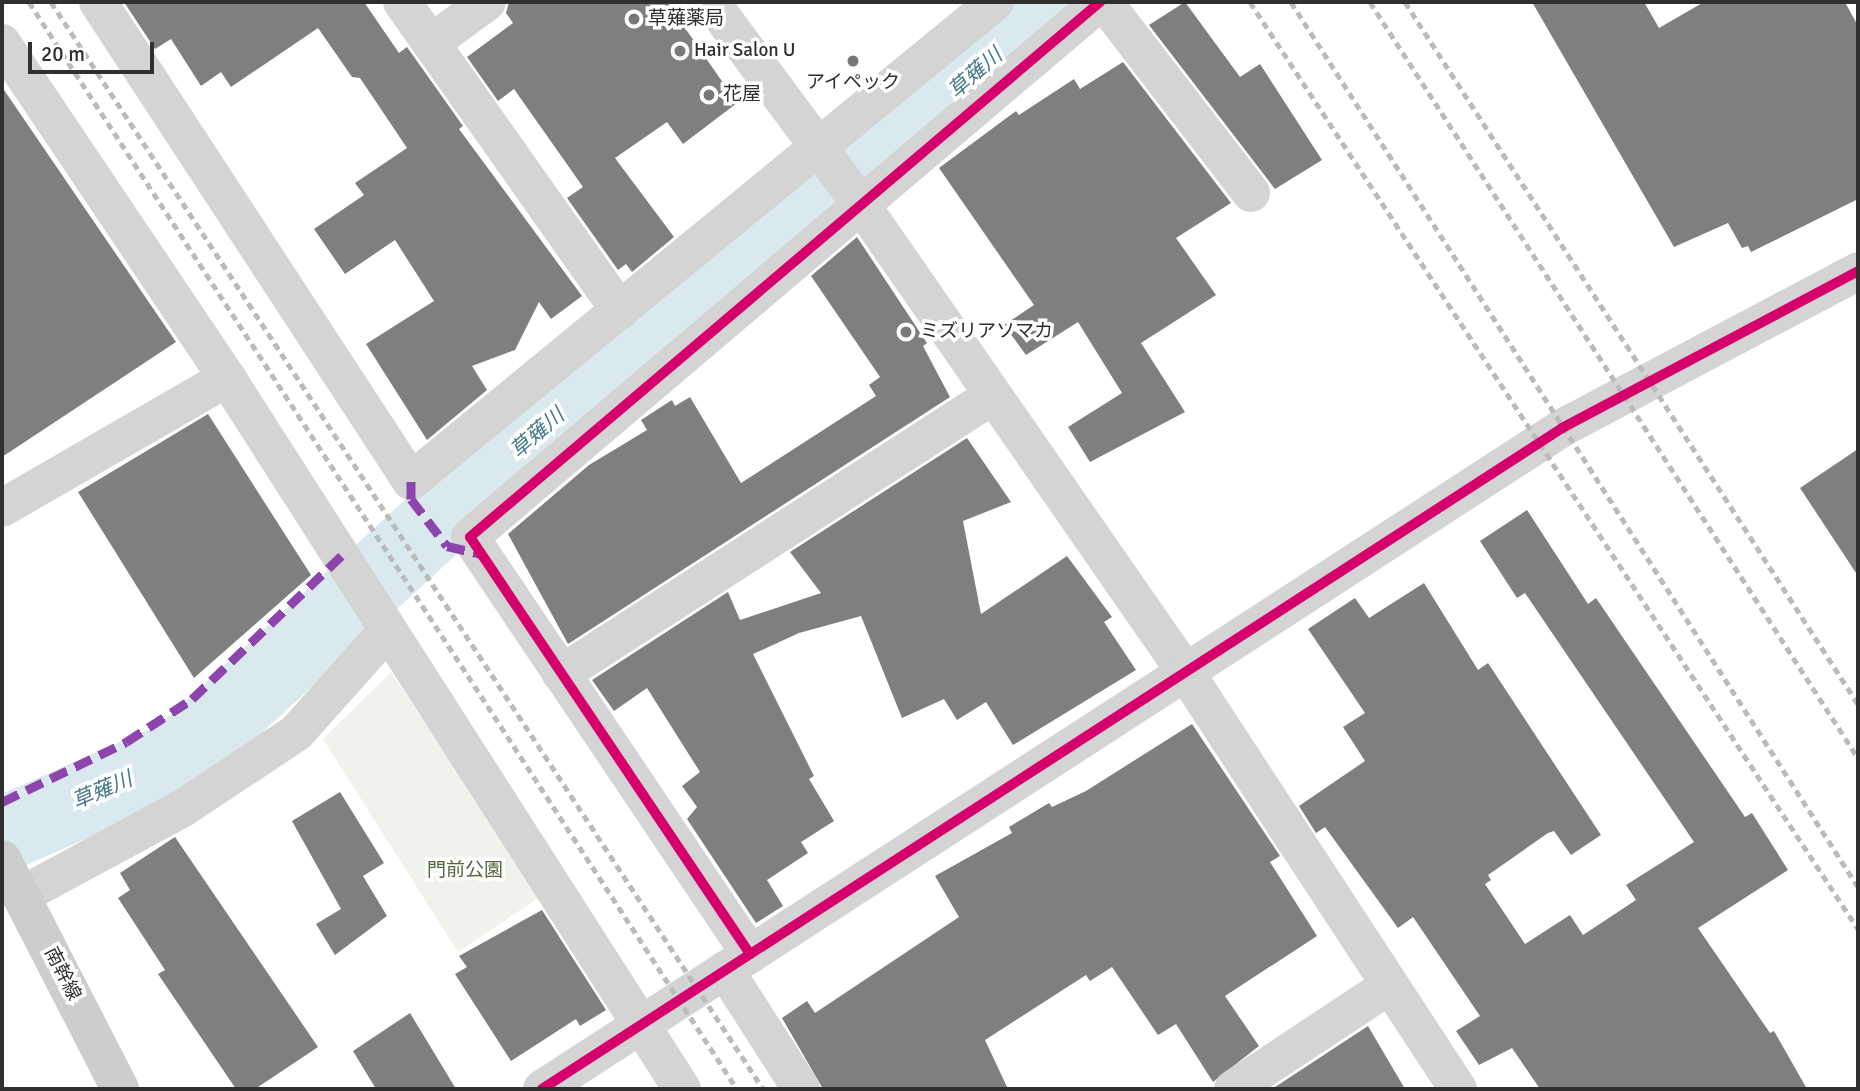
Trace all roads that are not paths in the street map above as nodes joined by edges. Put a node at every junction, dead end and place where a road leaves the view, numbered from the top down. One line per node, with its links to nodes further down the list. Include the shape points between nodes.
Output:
1 (98, 2): 13 (street, via 411,481)
2 (402, 2): 8 (street)
3 (488, 2): 8 (street)
4 (711, 2): 9 (street)
5 (995, 2): 9 (street)
6 (1102, 2): 10 (street); 11 (street)
7 (2, 43): 14 (street)
8 (431, 43): 13 (street)
9 (818, 146): 11 (street); 13 (street)
10 (1251, 193)
11 (860, 203): 15 (street); 19 (street, via 470,537)
12 (1858, 271): 18 (street, via 1562,428)
13 (620, 311)
14 (227, 378): 16 (street); 17 (street)
15 (992, 396): 18 (street); 19 (street)
16 (2, 508)
17 (385, 625): 20 (street, via 296,733 183,808); 23 (street)
18 (1184, 670): 21 (street); 22 (street)
19 (561, 674): 21 (street)
20 (10, 874): 24 (main road, 南幹線)
21 (737, 962): 23 (street); 27 (street)
22 (1390, 985): 28 (street); 29 (street)
23 (640, 1025): 25 (street); 26 (street)
24 (120, 1089)
25 (542, 1089)
26 (682, 1089)
27 (801, 1089)
28 (1233, 1089)
29 (1458, 1089)

